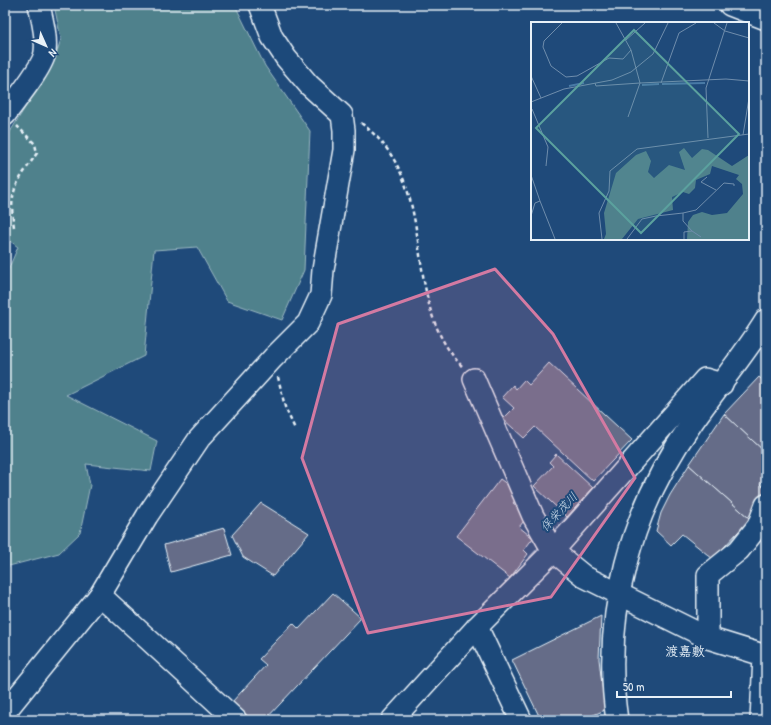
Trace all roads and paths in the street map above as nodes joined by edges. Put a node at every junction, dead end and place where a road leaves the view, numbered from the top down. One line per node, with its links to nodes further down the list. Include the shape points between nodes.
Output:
1 (39, 5): 6 (street, via 45,53)
2 (260, 5): 5 (street, via 272,37 286,58 308,84)
3 (730, 5): 4 (street)
4 (766, 19)
5 (342, 115): 9 (street, via 344,150 321,295 308,323); 10 (path, via 354,118 368,128 398,164 411,199 432,315 450,354)
6 (10, 120): 7 (path, via 35,144 37,153 14,188 11,209)
7 (14, 226)
8 (766, 320): 11 (street)
9 (273, 358): 12 (path, via 281,393); 16 (street, via 200,439 147,516)
10 (474, 379): 14 (street, via 533,516)
11 (722, 384): 14 (street, via 705,379); 15 (street, via 692,423 670,458 640,519 627,555)
12 (296, 429)
13 (766, 505): 18 (street, via 758,526 739,550 708,575)
14 (553, 551): 15 (street, via 586,577); 17 (street)
15 (618, 592): 18 (street); 24 (street, via 612,660)
16 (100, 595): 20 (street); 21 (street)
17 (477, 627): 22 (street); 23 (street)
18 (708, 638): 19 (street)
19 (765, 656): 25 (street)
20 (5, 712)
21 (236, 720)
22 (392, 720)
23 (521, 720)
24 (617, 720)
25 (761, 720)

